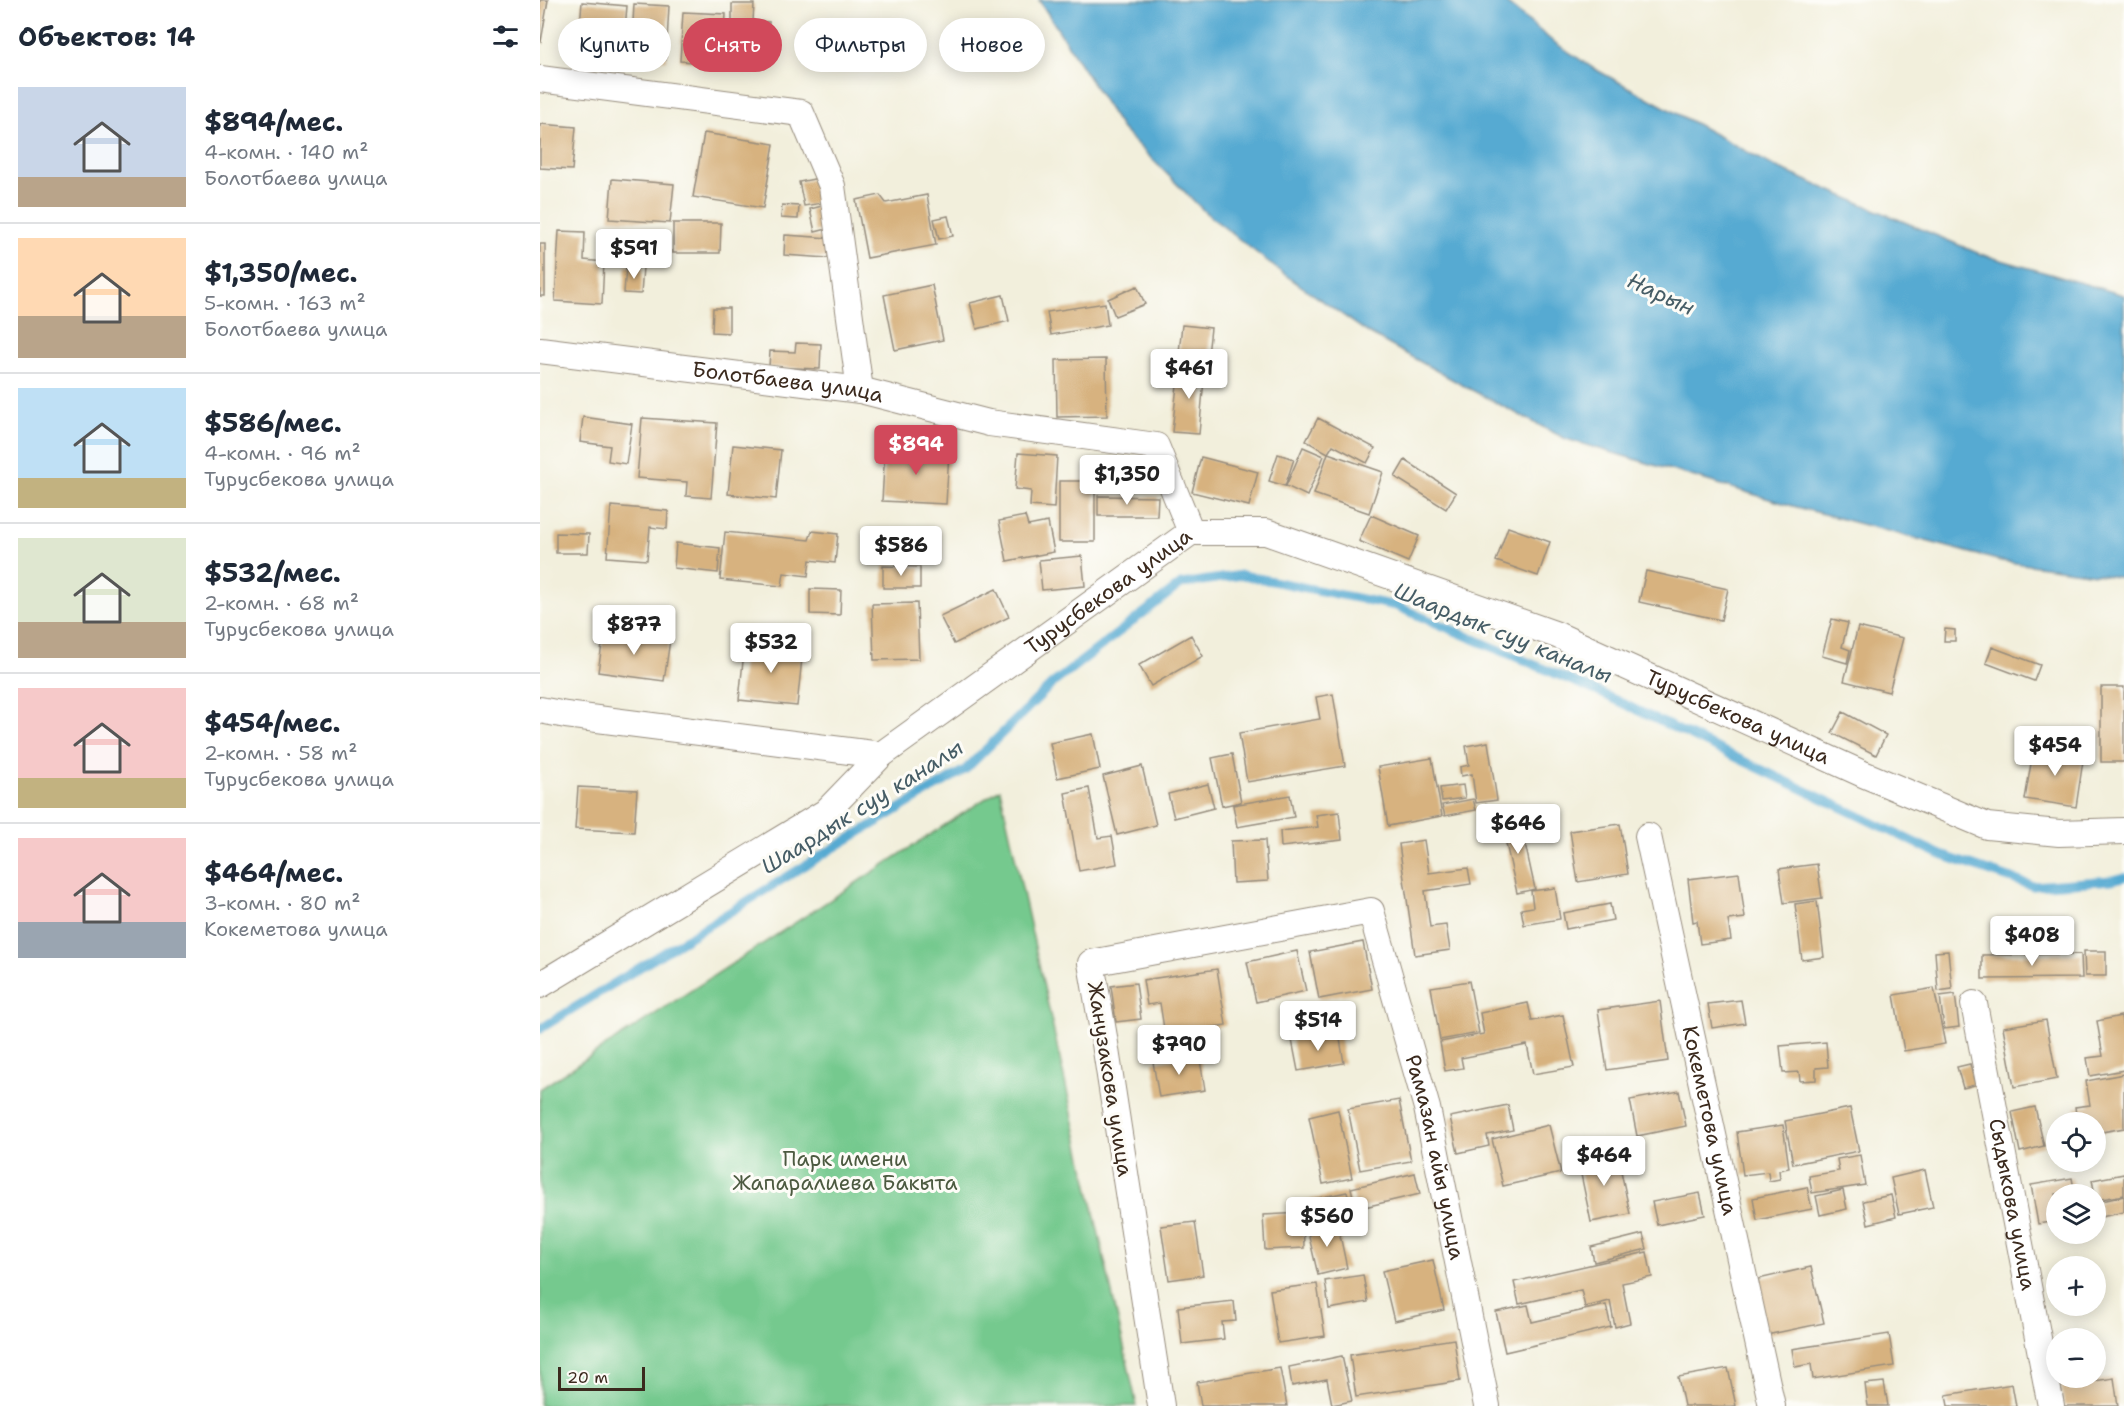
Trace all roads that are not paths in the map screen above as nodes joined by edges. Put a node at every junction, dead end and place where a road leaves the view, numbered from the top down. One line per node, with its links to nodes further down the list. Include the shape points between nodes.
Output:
1 (540, 79): 3 (street, via 801,113 832,186)
2 (540, 350): 3 (street, Болотбаева улица)
3 (860, 390): 4 (street, Болотбаева улица, via 989,423 1156,446)
4 (1191, 532): 6 (street, Турусбекова улица); 7 (street, Турусбекова улица, via 1266,532 1557,635 1987,826 2059,833)
5 (540, 710): 6 (street)
6 (880, 755): 10 (street, Турусбекова улица, via 826,812)
7 (2124, 831)
8 (1648, 836): 14 (street, Кокеметова улица)
9 (1371, 911): 12 (street, Жанузакова улица, via 1091,963); 13 (street, Рамазан айы улица, via 1427,1108)
10 (540, 985)
11 (1974, 1004): 15 (street, Сыдыкова улица)
12 (1161, 1406)
13 (1487, 1406)
14 (1772, 1406)
15 (2051, 1406)

